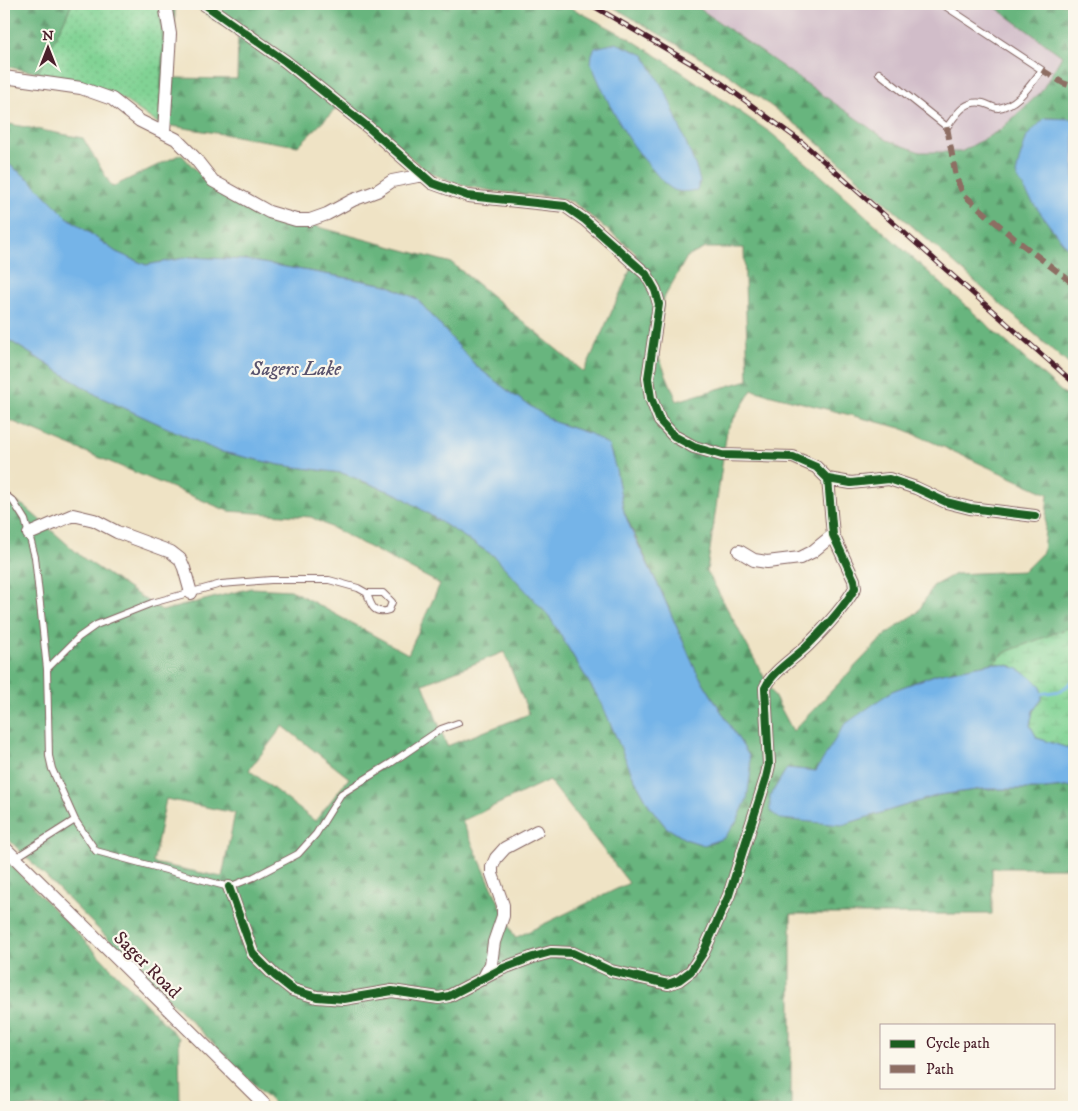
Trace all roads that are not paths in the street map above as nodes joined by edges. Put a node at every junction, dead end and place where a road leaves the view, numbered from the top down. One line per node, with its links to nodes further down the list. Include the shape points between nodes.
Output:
1 (165, 4): 6 (street, via 170,34)
2 (204, 4): 7 (street, via 285,61)
3 (942, 4): 4 (lane, via 1042,70 1022,95 1010,104 996,108 970,103 958,111 946,128)
4 (879, 73)
5 (4, 77): 6 (street, via 81,88 112,99 140,121)
6 (164, 132): 7 (street, via 176,139 213,180 269,212 296,220 310,220 327,214 378,191 392,181)
7 (423, 175): 8 (street, via 432,183 468,196 564,206 586,220 646,274 655,290 659,304 648,378 650,398 660,421 674,436 694,447 722,455 792,457 816,467)
8 (828, 479): 10 (street, via 852,483 890,479 946,502); 12 (street)
9 (4, 494): 11 (lane, via 13,501 25,520)
10 (1035, 516)
11 (29, 534): 14 (street, via 73,515 94,520 171,552 180,559); 16 (lane, via 35,558)
12 (833, 535): 13 (street, via 800,558 768,562 754,560); 23 (street, via 855,588 834,617 809,644 768,679 764,688 769,765 729,895 692,970 668,984 611,971 573,953 551,952)
13 (739, 551)
14 (191, 593): 15 (lane, via 221,584 329,580); 16 (lane, via 96,625)
15 (368, 593)
16 (47, 669): 18 (lane, via 49,756)
17 (458, 723): 22 (lane, via 441,729 341,794 316,834 298,854)
18 (75, 820): 21 (lane); 22 (lane, via 96,851)
19 (537, 831): 23 (street, via 505,848 492,867 503,916 491,964)
20 (4, 847): 21 (street, Sager Road)
21 (15, 858): 24 (street, Sager Road)
22 (229, 888): 23 (street, via 253,954 293,990 317,997 344,999 392,991 439,998)
23 (483, 979)
24 (267, 1107)

